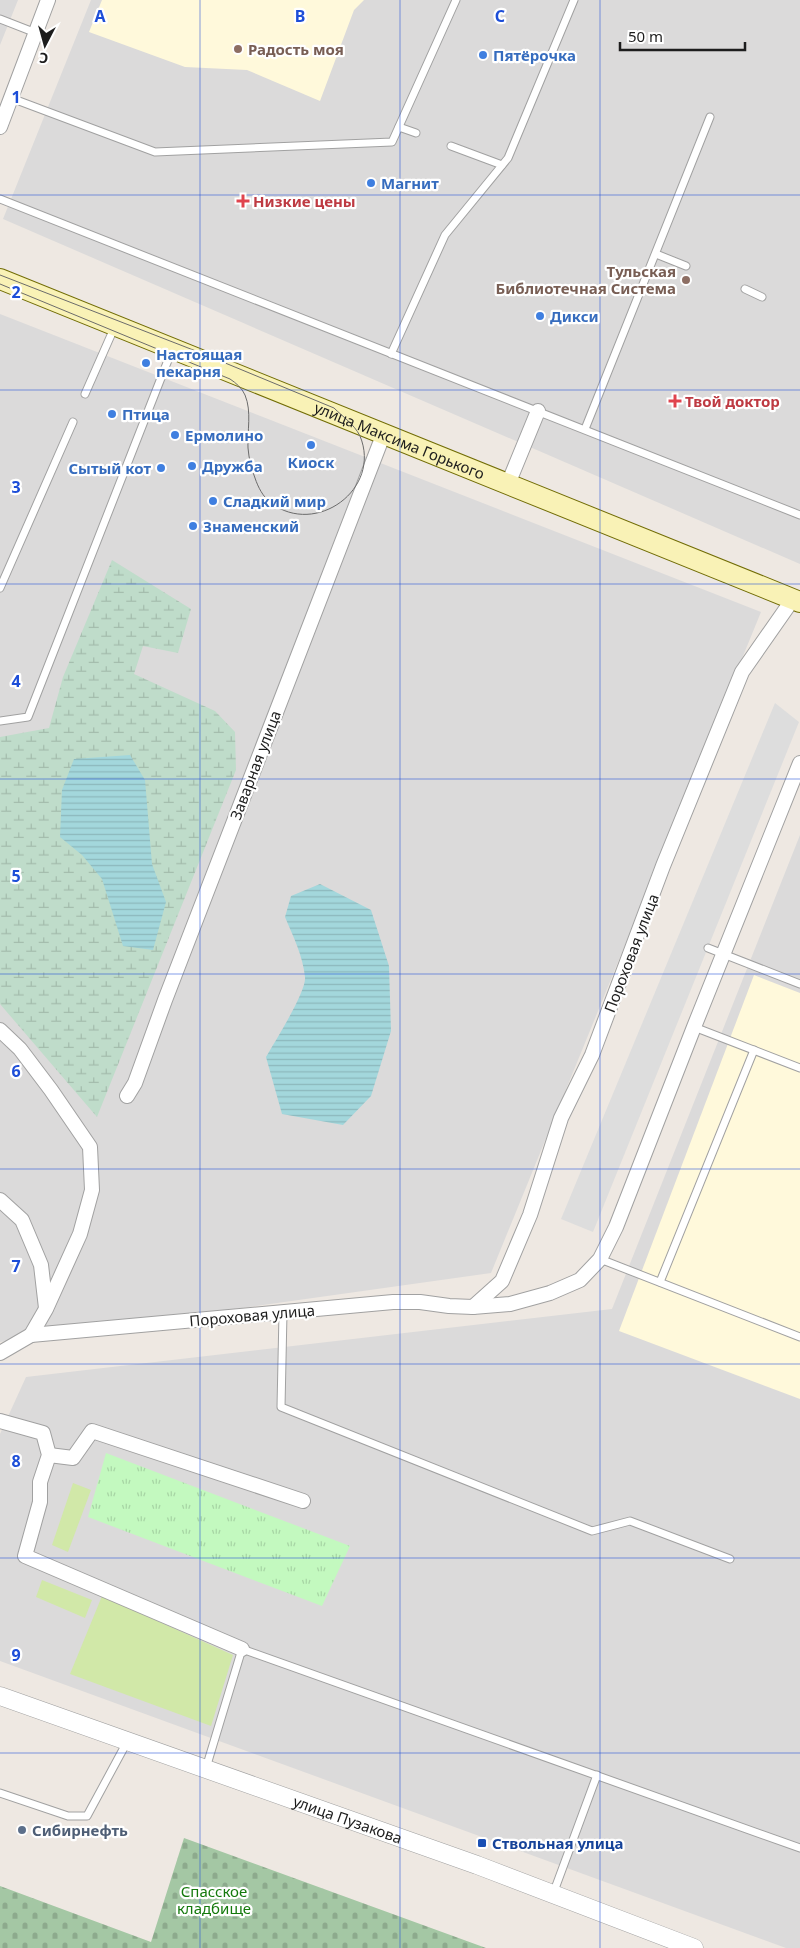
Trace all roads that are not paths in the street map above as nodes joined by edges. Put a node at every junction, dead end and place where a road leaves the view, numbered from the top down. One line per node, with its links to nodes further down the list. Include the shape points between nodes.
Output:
1 (48, 0): 5 (street)
2 (456, 0): 9 (lane)
3 (574, 0): 12 (lane)
4 (0, 19): 5 (lane)
5 (36, 33): 6 (street)
6 (11, 98): 8 (street); 9 (lane, via 154,152 392,142)
7 (710, 117): 14 (lane)
8 (0, 127)
9 (399, 127): 10 (lane)
10 (416, 133)
11 (451, 146): 12 (lane)
12 (502, 166): 21 (lane, via 445,235)
13 (0, 199): 21 (lane)
14 (656, 254): 15 (lane); 25 (lane)
15 (686, 266)
16 (0, 279): 19 (main road, улица Максима Горького)
17 (745, 289): 18 (lane)
18 (762, 297)
19 (115, 326): 20 (main road, улица Максима Горького); 22 (lane)
20 (172, 349): 26 (main road, улица Максима Горького); 31 (lane, via 28,717)
21 (391, 354): 23 (lane)
22 (86, 394)
23 (538, 411): 25 (lane); 27 (street)
24 (73, 422): 29 (lane)
25 (586, 429): 28 (lane)
26 (384, 433): 27 (main road, улица Максима Горького); 41 (street, Заварная улица, via 135,1083)
27 (508, 484): 30 (main road, улица Максима Горького)
28 (800, 515)
29 (0, 588)
30 (797, 601): 45 (street, Пороховая улица, via 742,672 663,866 592,1055 561,1118 530,1215 502,1281)
31 (0, 721)
32 (800, 763): 33 (street, Пороховая улица)
33 (796, 786): 35 (street, Пороховая улица)
34 (708, 948): 35 (lane)
35 (723, 954): 36 (lane); 37 (street, Пороховая улица)
36 (800, 984)
37 (694, 1027): 39 (lane); 43 (street, Пороховая улица, via 616,1227)
38 (0, 1030): 46 (street, via 20,1049 90,1147 92,1190 80,1234)
39 (754, 1050): 40 (lane); 44 (lane)
40 (800, 1068)
41 (127, 1096)
42 (0, 1200): 46 (street, via 22,1220 41,1265)
43 (600, 1259): 44 (lane); 45 (street, Пороховая улица, via 580,1280 550,1292 510,1304)
44 (660, 1282): 49 (lane)
45 (473, 1307): 47 (street, Пороховая улица, via 393,1302)
46 (46, 1309): 48 (street)
47 (284, 1313): 48 (street, Пороховая улица); 54 (lane, via 281,1407 592,1531 630,1521)
48 (31, 1335): 50 (street)
49 (800, 1337)
50 (0, 1353)
51 (0, 1421): 52 (street, via 43,1433)
52 (49, 1455): 53 (street, via 73,1458 92,1431); 55 (street, via 40,1482 40,1502 25,1556)
53 (303, 1501)
54 (730, 1559)
55 (242, 1649): 58 (lane); 59 (lane)
56 (0, 1696): 57 (street, улица Пузакова)
57 (127, 1742): 58 (street, улица Пузакова); 60 (lane, via 87,1816 68,1816)
58 (205, 1770): 62 (street, улица Пузакова)
59 (597, 1775): 61 (lane); 62 (lane)
60 (0, 1793)
61 (800, 1848)
62 (553, 1894): 63 (street, улица Пузакова)
63 (694, 1948)

